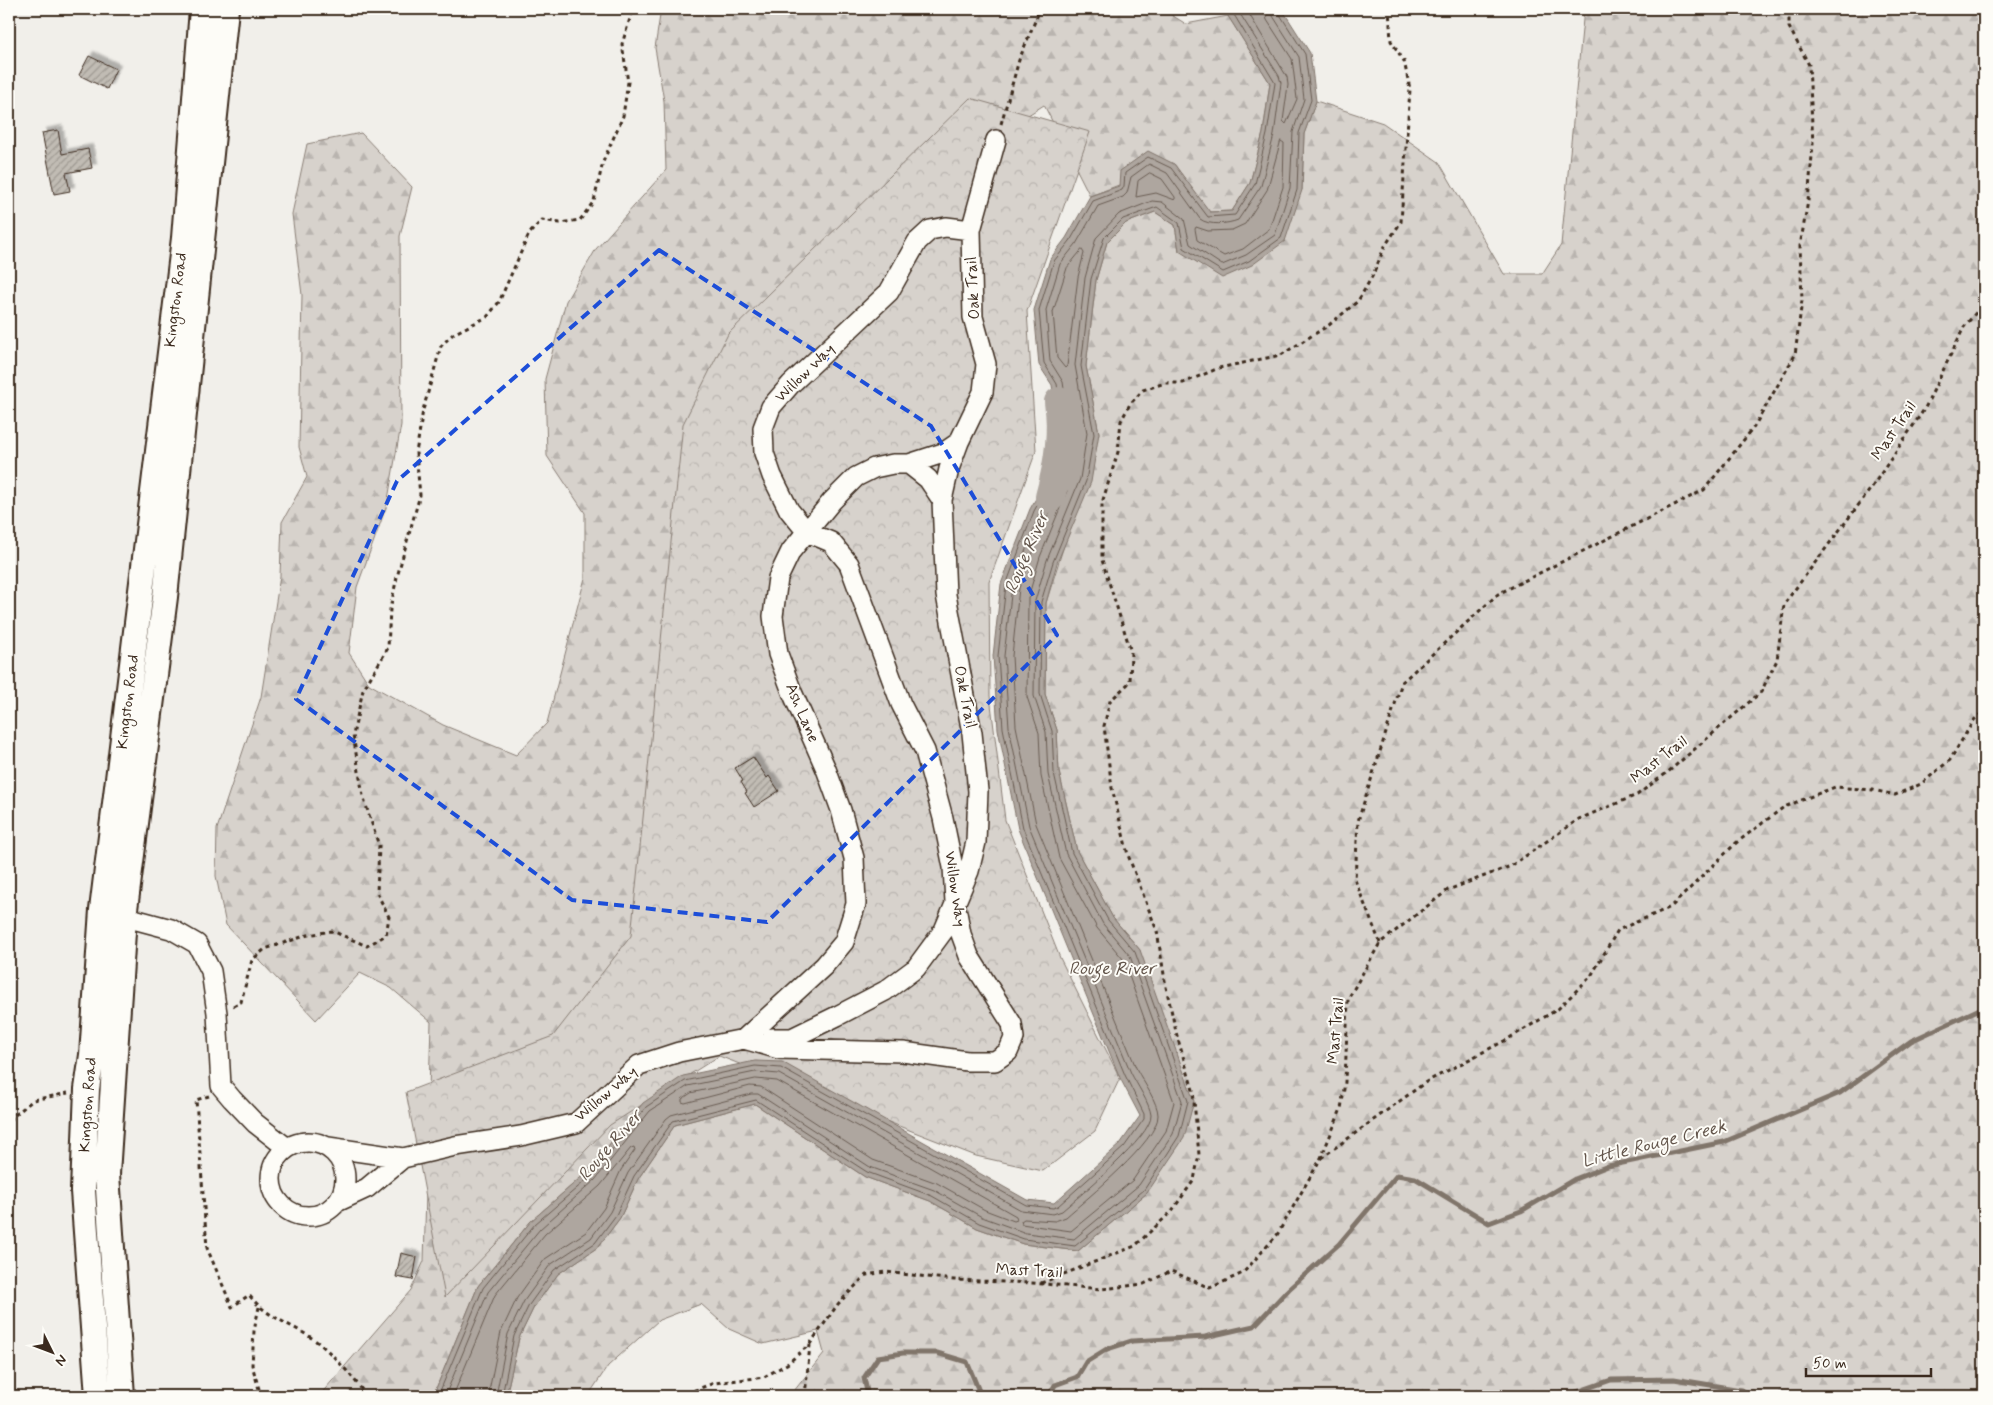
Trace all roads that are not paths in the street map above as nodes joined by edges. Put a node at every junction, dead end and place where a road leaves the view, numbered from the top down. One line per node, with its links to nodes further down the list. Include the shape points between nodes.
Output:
1 (197, 11): 2 (street); 10 (main road, Kingston Road, via 184,238)
2 (226, 18): 10 (main road, Kingston Road, via 165,597)
3 (996, 140): 4 (street, Oak Trail)
4 (971, 230): 5 (street, Oak Trail, via 972,318 986,364 983,392); 8 (street, Willow Way, via 946,227 930,230 917,242 889,292 770,407 763,428 764,453 789,510)
5 (959, 442): 6 (street, Ash Lane, via 943,453); 7 (street, Oak Trail, via 948,469)
6 (909, 464): 7 (street, via 928,479); 8 (street, Ash Lane, via 874,468 856,477)
7 (942, 500): 9 (street, Oak Trail, via 946,595 972,733 978,791 976,842 969,870)
8 (807, 532): 9 (street, Willow Way, via 831,542 849,564 902,704 925,750 953,867); 11 (street, Ash Lane, via 791,551 778,578 774,616 778,654 841,810 854,858 856,904 844,942 824,966)
9 (955, 902): 11 (street, Oak Trail, via 944,930 916,968 885,991 792,1038); 11 (street, Willow Way, via 960,934 969,956 1012,1024 1014,1038 1008,1052 995,1061 967,1061 903,1052 779,1049)
10 (113, 914): 13 (street, via 171,929 197,944 210,971 217,1013 221,1086 255,1123); 16 (main road, Kingston Road, via 87,1089 83,1191); 17 (main road, Kingston Road, via 107,1174)
11 (744, 1039): 14 (street, Willow Way, via 679,1052 640,1064 576,1123)
12 (328, 1147): 13 (street, via 308,1142); 14 (street, Willow Way); 15 (street, via 343,1165 345,1178)
13 (287, 1148): 15 (street, via 278,1157 271,1181 281,1204 297,1213 316,1215)
14 (403, 1158): 15 (street, Willow Way, via 367,1188)
15 (337, 1202)
16 (98, 1396)
17 (122, 1396)

